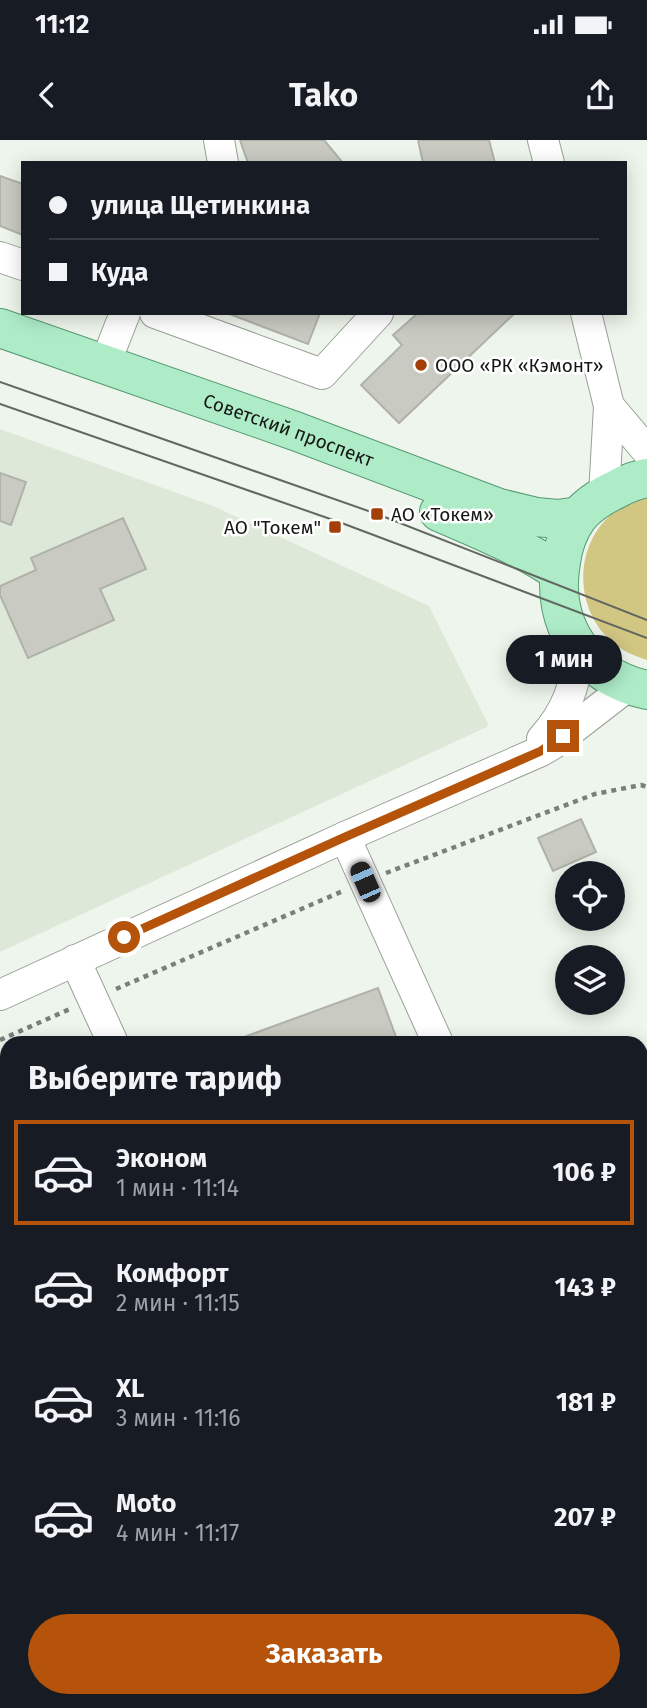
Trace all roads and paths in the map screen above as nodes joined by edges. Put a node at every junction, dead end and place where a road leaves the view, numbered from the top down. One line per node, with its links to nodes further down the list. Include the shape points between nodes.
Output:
1 (219, 140): 3 (street)
2 (543, 140): 4 (street)
3 (223, 161)
4 (548, 161)
5 (0, 257): 6 (street)
6 (21, 264)
7 (124, 315): 13 (street)
8 (160, 315): 9 (street, via 322,374)
9 (375, 315)
10 (586, 315): 14 (street)
11 (0, 328): 13 (main road, Советский проспект)
12 (0, 354): 18 (main road, Советский проспект, via 430,509 492,535)
13 (105, 364): 17 (main road, Советский проспект, via 499,508 558,519)
14 (609, 406): 15 (street); 17 (street)
15 (647, 451)
16 (647, 478): 17 (main road, via 634,480)
17 (592, 505): 18 (main road, via 568,535)
18 (559, 572): 19 (main road, via 561,605)
19 (580, 650): 20 (main road, via 609,676); 21 (street, via 562,713)
20 (638, 688): 21 (street)
21 (522, 759): 23 (street)
22 (647, 787): 24 (path, via 595,794)
23 (345, 837): 24 (street); 25 (street)
24 (365, 882): 27 (path); 30 (street)
25 (75, 960): 26 (street); 27 (street)
26 (0, 995)
27 (93, 999): 28 (path); 29 (street)
28 (9, 1036)
29 (110, 1036)
30 (435, 1036)

